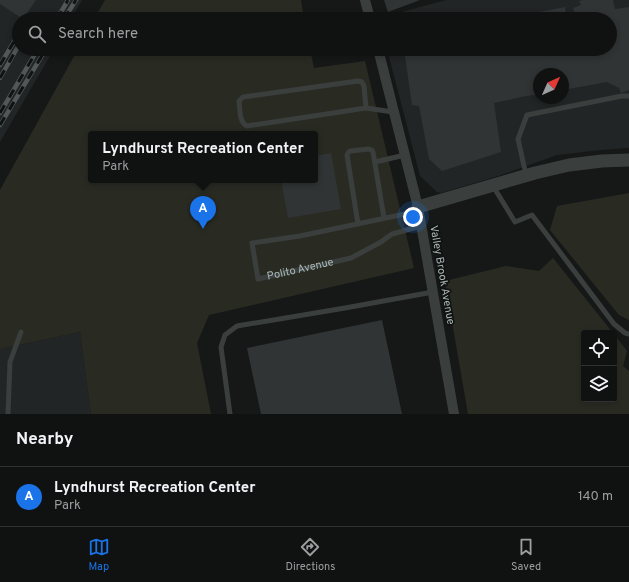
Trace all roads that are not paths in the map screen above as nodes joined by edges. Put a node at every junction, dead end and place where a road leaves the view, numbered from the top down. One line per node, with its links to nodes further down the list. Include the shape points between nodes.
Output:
1 (365, 0): 2 (street)
2 (368, 12)
3 (380, 56): 6 (street, Valley Brook Avenue)
4 (629, 96): 10 (lane, via 527,115 518,139)
5 (366, 108): 5 (lane, via 247,126 242,121 239,101 243,97 358,81 364,86); 6 (lane)
6 (394, 112): 7 (street, Valley Brook Avenue)
7 (405, 155): 9 (lane); 12 (street, Valley Brook Avenue)
8 (629, 160): 10 (street, Polito Avenue, via 568,165)
9 (374, 162): 13 (lane); 14 (lane, via 372,150 369,149 350,151 347,155)
10 (526, 175): 11 (street, Polito Avenue)
11 (493, 185): 12 (street, Polito Avenue); 18 (lane, via 515,222 532,215 614,324)
12 (418, 209): 13 (lane, Polito Avenue); 15 (street, Valley Brook Avenue)
13 (384, 218): 14 (lane, Polito Avenue)
14 (358, 224): 15 (lane, Polito Avenue, via 252,243 258,279 352,258 392,234)
15 (421, 226): 16 (street, Valley Brook Avenue)
16 (432, 292): 20 (lane, via 237,326 225,335 221,348); 21 (street, Valley Brook Avenue)
17 (21, 332): 19 (lane, via 10,362)
18 (629, 334)
19 (8, 414)
20 (230, 414)
21 (454, 414)

